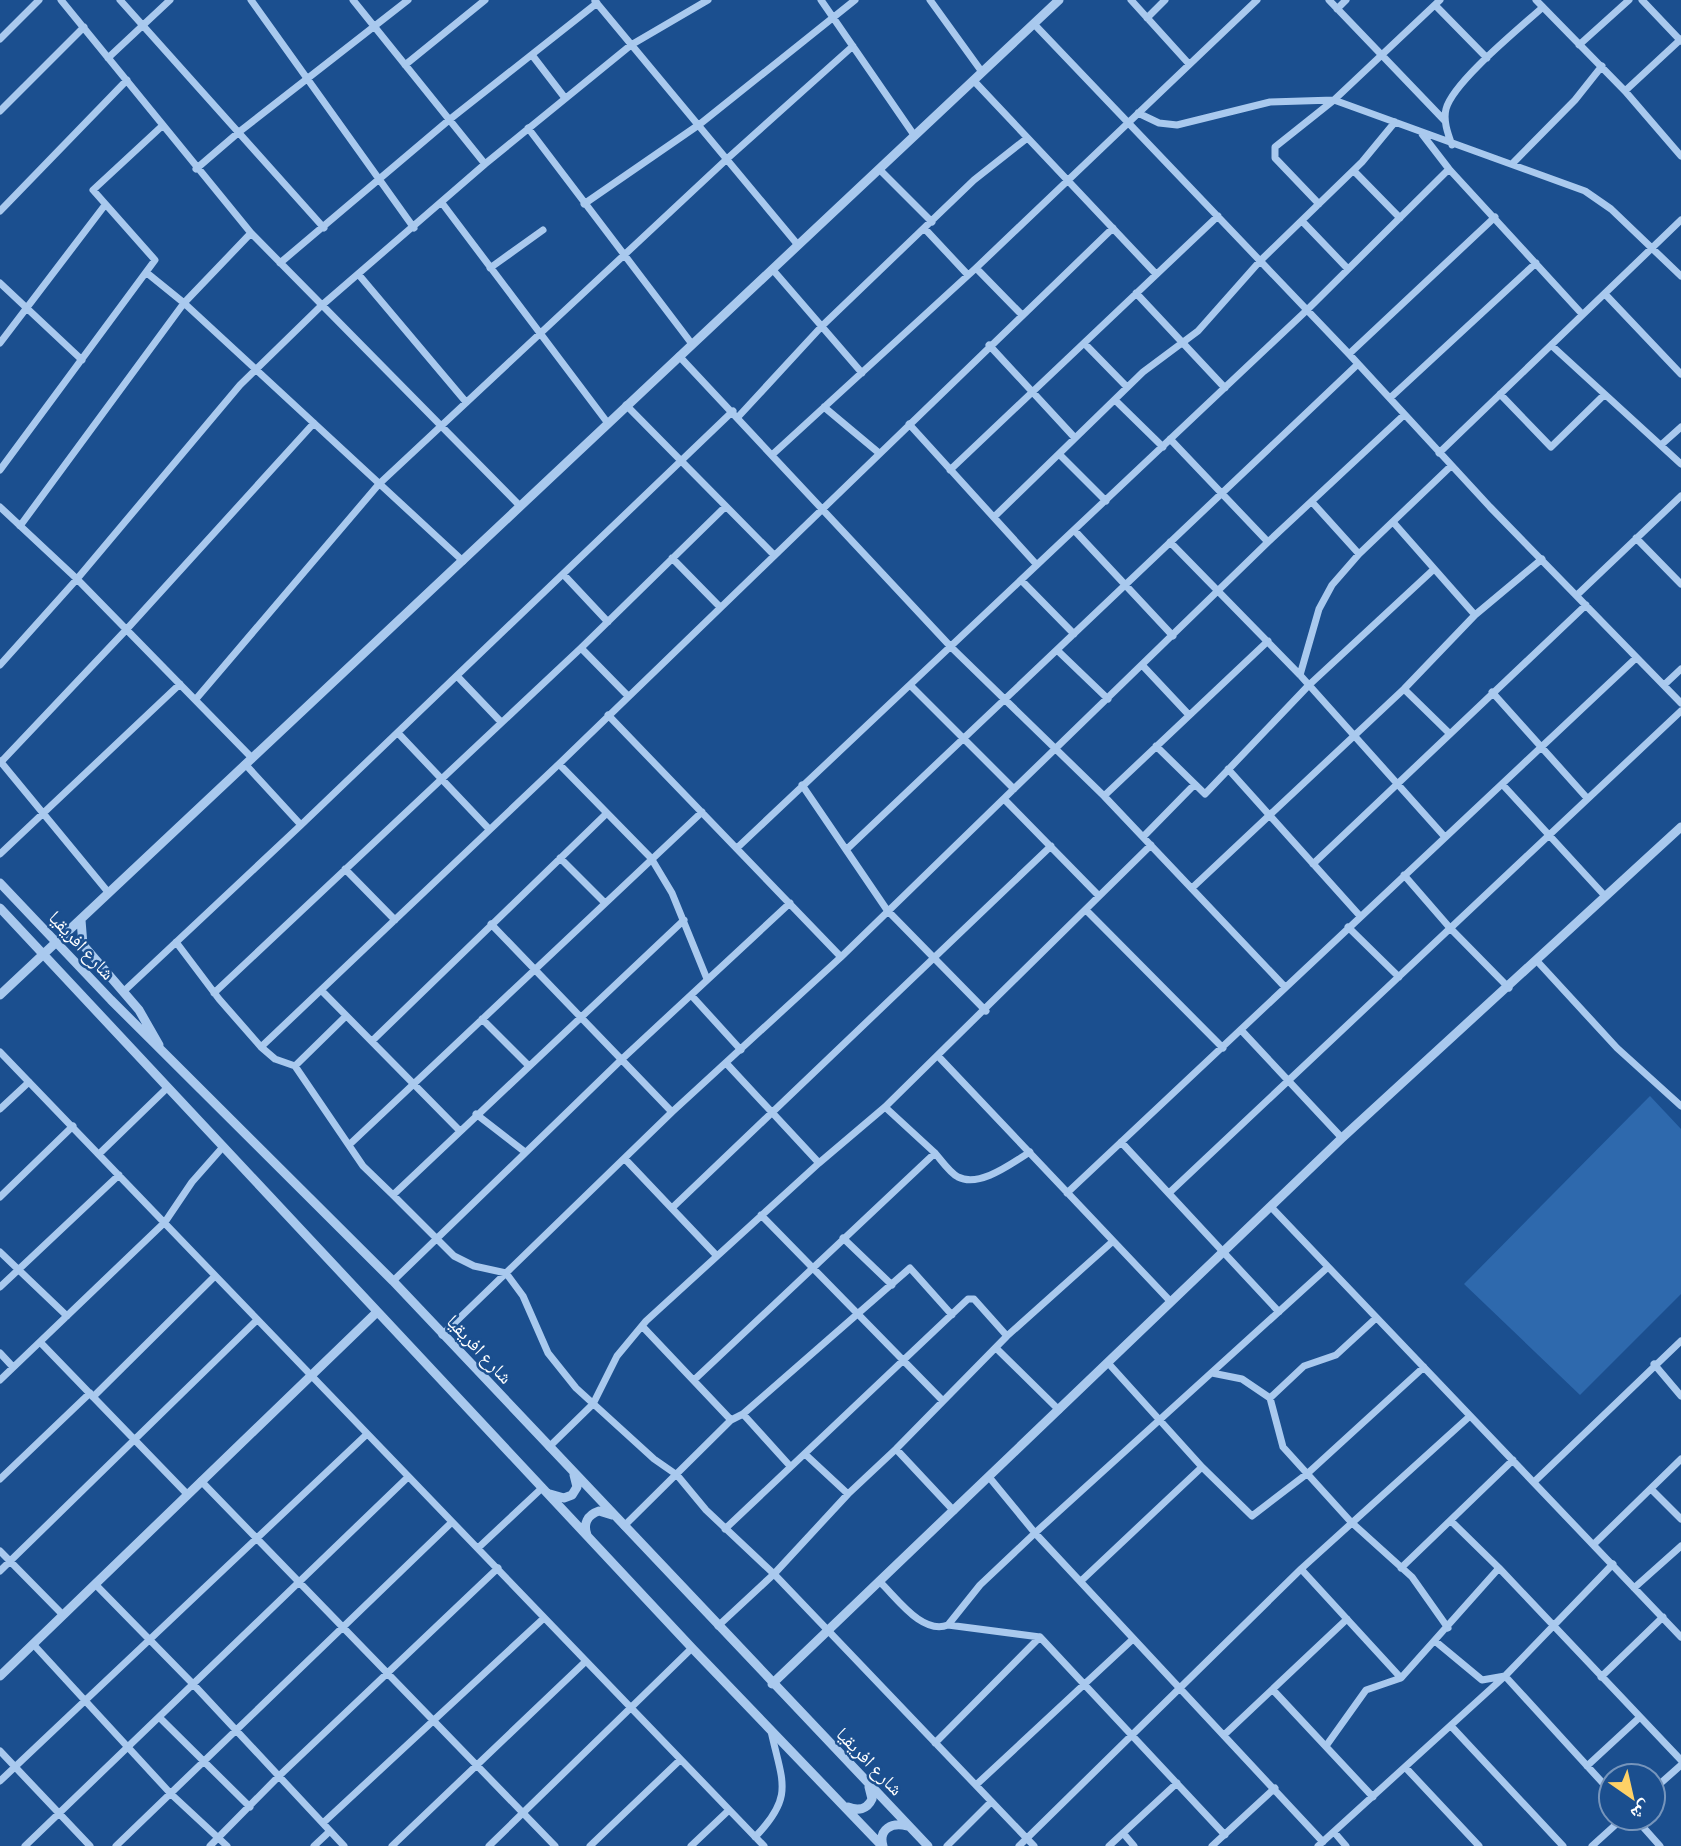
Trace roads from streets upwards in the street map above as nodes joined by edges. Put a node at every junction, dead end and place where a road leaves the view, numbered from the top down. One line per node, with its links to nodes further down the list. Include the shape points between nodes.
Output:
1 (39, 0): 32 (street)
2 (61, 0): 31 (street)
3 (120, 0): 29 (street)
4 (170, 0): 29 (street)
5 (251, 0): 46 (street)
6 (353, 0): 30 (street)
7 (408, 0): 30 (street)
8 (485, 0): 42 (street)
9 (708, 0): 34 (street)
10 (821, 0): 26 (street)
11 (855, 0): 26 (street)
12 (930, 0): 44 (street)
13 (1059, 0): 28 (street)
14 (1130, 0): 27 (street)
15 (1165, 0): 27 (street)
16 (1257, 0): 41 (street)
17 (1329, 0): 25 (street)
18 (1346, 0): 25 (street)
19 (1536, 0): 24 (street)
20 (1629, 0): 35 (street)
21 (1642, 0): 33 (street)
22 (595, 1): 34 (street); 37 (street)
23 (1438, 3): 38 (street); 40 (street)
24 (1543, 7): 35 (street); 40 (street)
25 (1337, 9): 38 (street)
26 (833, 18): 36 (street); 57 (street)
27 (1147, 18): 41 (street)
28 (1034, 23): 44 (street); 55 (street)
29 (142, 26): 39 (street); 60 (street)
30 (375, 26): 42 (street); 46 (street)
31 (83, 27): 39 (street); 51 (street)
32 (0, 39)
33 (1681, 40): 48 (street)
34 (631, 45): 49 (street); 57 (street)
35 (1579, 45): 43 (street)
36 (853, 46): 62 (street); 66 (street)
37 (532, 55): 49 (street); 53 (street)
38 (1381, 57): 50 (street); 54 (street)
39 (108, 58): 45 (street)
40 (1487, 58): 54 (street, via 1450,100)
41 (1189, 64): 52 (street)
42 (405, 65): 53 (street)
43 (1602, 66): 48 (street); 68 (street)
44 (982, 72): 47 (street)
45 (127, 80): 58 (street); 79 (street)
46 (306, 81): 60 (street); 73 (street)
47 (974, 81): 62 (street); 63 (street)
48 (1625, 90): 65 (street)
49 (565, 98): 59 (street)
50 (1334, 100): 52 (street, via 1270,102 1177,125); 56 (street); 77 (street, via 1273,152)
51 (0, 111)
52 (1138, 113): 55 (street)
53 (449, 120): 67 (street); 73 (street)
54 (1445, 121): 64 (street)
55 (1129, 122): 74 (street); 80 (street)
56 (1395, 122): 61 (street); 72 (street)
57 (700, 124): 66 (street); 76 (street)
58 (162, 127): 69 (street); 78 (street, via 94,186 94,193)
59 (528, 128): 67 (street); 76 (street)
60 (239, 132): 69 (street); 86 (street)
61 (1421, 134): 64 (street); 71 (street)
62 (914, 135): 70 (street)
63 (1026, 139): 74 (street); 85 (street, via 974,180)
64 (1452, 145): 68 (street)
65 (1681, 156)
66 (728, 158): 92 (street); 94 (street)
67 (485, 164): 75 (street)
68 (1512, 164): 93 (street, via 1585,191)
69 (196, 169): 91 (street)
70 (879, 169): 85 (street); 92 (street)
71 (1449, 169): 81 (street); 82 (street)
72 (1354, 171): 77 (street); 81 (street)
73 (379, 180): 86 (street); 87 (street)
74 (1067, 180): 88 (street); 99 (street)
75 (442, 203): 87 (street); 98 (street)
76 (584, 204): 94 (street)
77 (1319, 204): 84 (street)
78 (105, 205): 102 (street, via 154,257); 112 (street)
79 (0, 211)
80 (1218, 216): 95 (street); 103 (street)
81 (1400, 218): 100 (street)
82 (1495, 218): 97 (street); 124 (street)
83 (1681, 220): 93 (street)
84 (1302, 221): 95 (street); 100 (street)
85 (932, 222): 89 (street)
86 (324, 228): 96 (street)
87 (414, 228): 104 (street)
88 (1113, 228): 103 (street); 115 (street)
89 (925, 229): 105 (street); 116 (street)
90 (543, 230): 98 (street)
91 (251, 233): 96 (street); 110 (street)
92 (798, 245): 101 (street)
93 (1653, 247): 106 (street); 109 (street)
94 (624, 257): 117 (street); 121 (street)
95 (1260, 261): 113 (street); 120 (street)
96 (280, 263): 111 (street)
97 (1535, 263): 114 (street); 136 (street)
98 (491, 268): 117 (street)
99 (976, 268): 105 (street); 115 (street)
100 (1348, 269): 113 (street)
101 (773, 270): 116 (street); 121 (street)
102 (147, 273): 110 (street); 126 (street)
103 (1156, 274): 108 (street)
104 (359, 275): 111 (street); 138 (street)
105 (968, 275): 129 (street)
106 (1681, 276)
107 (0, 283): 112 (street)
108 (1136, 293): 119 (street); 120 (street)
109 (1605, 294): 114 (street); 130 (street)
110 (184, 303): 128 (street); 172 (street)
111 (321, 306): 128 (street); 146 (street)
112 (26, 308): 118 (street); 126 (street)
113 (1307, 310): 124 (street); 132 (street)
114 (1582, 314): 123 (street)
115 (1022, 315): 122 (street)
116 (822, 326): 129 (street); 141 (street)
117 (540, 334): 138 (street); 143 (street)
118 (0, 343)
119 (1084, 343): 131 (street); 133 (street)
120 (1184, 343): 131 (street); 132 (street)
121 (692, 344): 125 (street)
122 (989, 345): 133 (street); 145 (street)
123 (1551, 345): 134 (street); 135 (street)
124 (1349, 354): 127 (street)
125 (679, 356): 139 (street); 141 (street)
126 (82, 360): 159 (street)
127 (1358, 364): 136 (street); 162 (street)
128 (255, 369): 144 (street); 185 (street)
129 (862, 373): 140 (street)
130 (1681, 373)
131 (1127, 387): 137 (street)
132 (1225, 388): 149 (street)
133 (1033, 393): 148 (street); 160 (street)
134 (1500, 394): 135 (street, via 1551,447); 153 (street)
135 (1604, 395): 150 (street)
136 (1390, 398): 142 (street)
137 (1115, 400): 148 (street); 151 (street)
138 (466, 402): 146 (street)
139 (626, 405): 143 (street); 156 (street)
140 (824, 407): 152 (street); 154 (street)
141 (735, 414): 154 (street); 156 (street)
142 (1404, 415): 153 (street); 165 (street)
143 (607, 422): 166 (street)
144 (314, 423): 161 (street); 195 (street)
145 (909, 424): 152 (street); 160 (street)
146 (440, 427): 161 (street); 166 (street)
147 (1681, 427): 150 (street)
148 (1075, 438): 155 (street)
149 (1170, 439): 151 (street); 162 (street)
150 (1661, 445): 157 (street)
151 (1163, 447): 164 (street)
152 (879, 453): 168 (street)
153 (1439, 453): 158 (street)
154 (773, 454): 168 (street)
155 (1059, 454): 164 (street); 170 (street)
156 (679, 462): 167 (street); 184 (street)
157 (1681, 464)
158 (1451, 466): 171 (street); 180 (street)
159 (0, 470)
160 (950, 470): 170 (street)
161 (379, 484): 181 (street); 215 (street)
162 (1221, 492): 175 (street); 176 (street)
163 (1681, 496): 174 (street)
164 (1106, 501): 173 (street)
165 (1312, 502): 176 (street); 177 (street)
166 (520, 506): 181 (street)
167 (725, 507): 178 (street); 179 (street)
168 (824, 508): 178 (street); 199 (street)
169 (1, 511): 172 (street)
170 (994, 517): 182 (street)
171 (1393, 522): 177 (street); 183 (street)
172 (20, 526): 185 (street)
173 (1074, 530): 182 (street); 187 (street)
174 (1636, 538): 188 (street); 190 (street)
175 (1170, 542): 187 (street); 189 (street)
176 (1268, 542): 189 (street)
177 (1359, 554): 206 (street, via 1324,596)
178 (774, 555): 192 (street)
179 (672, 558): 192 (street); 194 (street)
180 (1542, 559): 190 (street); 193 (street)
181 (463, 561): 230 (street)
182 (1037, 565): 186 (street)
183 (1433, 570): 193 (street); 210 (street)
184 (563, 574): 194 (street); 207 (street)
185 (77, 579): 195 (street); 203 (street)
186 (1021, 580): 196 (street); 199 (street)
187 (1126, 584): 196 (street); 197 (street)
188 (1681, 584)
189 (1219, 591): 197 (street); 198 (street)
190 (1577, 596): 191 (street)
191 (1586, 605): 202 (street); 213 (street)
192 (720, 607): 214 (street)
193 (1475, 615): 212 (street)
194 (608, 622): 200 (street)
195 (127, 630): 208 (street); 231 (street)
196 (1074, 634): 201 (street)
197 (1173, 636): 204 (street)
198 (1268, 641): 206 (street); 221 (street)
199 (951, 647): 209 (street); 217 (street)
200 (581, 648): 214 (street); 222 (street)
201 (1057, 650): 216 (street); 217 (street)
202 (1636, 658): 211 (street); 228 (street)
203 (0, 665)
204 (1143, 666): 216 (street); 221 (street)
205 (1681, 669): 211 (street)
206 (1300, 675): 210 (street)
207 (457, 676): 222 (street); 223 (street)
208 (180, 684): 215 (street); 245 (street)
209 (910, 685): 226 (street); 237 (street)
210 (1309, 685): 224 (street); 233 (street)
211 (1664, 685): 218 (street)
212 (1404, 688): 224 (street); 225 (street)
213 (1492, 692): 225 (street); 228 (street)
214 (628, 696): 220 (street)
215 (196, 699): 230 (street)
216 (1108, 699): 229 (street)
217 (1004, 702): 226 (street); 229 (street)
218 (1681, 703)
219 (1681, 711): 241 (street)
220 (608, 715): 232 (street); 243 (street)
221 (1189, 715): 227 (street)
222 (501, 722): 234 (street)
223 (398, 733): 234 (street); 247 (street)
224 (1354, 733): 235 (street); 246 (street)
225 (1449, 733): 235 (street)
226 (964, 739): 239 (street); 256 (street)
227 (1156, 747): 238 (street); 240 (street)
228 (1541, 747): 236 (street); 241 (street)
229 (1055, 750): 239 (street); 240 (street)
230 (248, 760): 247 (street); 265 (street)
231 (0, 762): 245 (street)
232 (559, 764): 244 (street); 249 (street)
233 (1228, 769): 238 (street, via 1205,794); 246 (street)
234 (441, 778): 249 (street); 261 (street)
235 (1396, 782): 251 (street); 260 (street)
236 (1502, 784): 250 (street); 251 (street)
237 (802, 785): 255 (street); 256 (street)
238 (1194, 785): 252 (street)
239 (1014, 789): 242 (street)
240 (1104, 796): 252 (street)
241 (1587, 798): 250 (street)
242 (1004, 799): 254 (street); 271 (street)
243 (702, 812): 255 (street); 259 (street)
244 (607, 814): 258 (street); 259 (street)
245 (44, 816): 257 (street); 265 (street)
246 (1268, 816): 260 (street); 264 (street)
247 (301, 825): 280 (street)
248 (1681, 827): 266 (street)
249 (489, 829): 275 (street)
250 (1549, 832): 266 (street); 279 (street)
251 (1444, 836): 262 (street)
252 (1143, 837): 253 (street)
253 (1151, 845): 264 (street); 267 (street)
254 (1051, 846): 267 (street); 284 (street)
255 (737, 848): 269 (street)
256 (847, 849): 271 (street)
257 (0, 854)
258 (560, 858): 268 (street); 277 (street)
259 (652, 858): 268 (street); 276 (street)
260 (1312, 864): 273 (street)
261 (345, 869): 275 (street); 293 (street)
262 (1404, 875): 273 (street); 279 (street)
263 (0, 883): 281 (street, شارع افريقيا)
264 (1192, 888): 289 (street)
265 (108, 892): 274 (street)
266 (1605, 895): 285 (street)
267 (1099, 896): 272 (street)
268 (604, 902): 286 (street)
269 (790, 903): 283 (street); 288 (street)
270 (0, 908): 282 (street, شارع افريقيا)
271 (887, 910): 283 (street); 284 (street)
272 (1086, 910): 296 (street); 303 (street)
273 (1360, 916): 278 (street)
274 (80, 920): 281 (street); 292 (street, via 83,945)
275 (395, 920): 291 (street)
276 (684, 920): 288 (street); 298 (street)
277 (491, 924): 286 (street); 301 (street)
278 (1348, 927): 287 (street); 289 (street)
279 (1450, 928): 287 (street); 290 (street)
280 (176, 942): 292 (street); 293 (street)
281 (57, 944): 282 (street); 304 (street, شارع افريقيا)
282 (44, 956): 294 (street); 315 (street, شارع افريقيا)
283 (841, 957): 305 (street)
284 (934, 960): 296 (street); 320 (street)
285 (1537, 961): 290 (street); 316 (street, via 1617,1048)
286 (535, 968): 298 (street); 299 (street)
287 (1399, 977): 312 (street)
288 (707, 979): 295 (street)
289 (1285, 987): 300 (street)
290 (1509, 988): 324 (street)
291 (321, 990): 297 (street); 302 (street)
292 (123, 992): 304 (street, via 147,1020)
293 (214, 993): 302 (street)
294 (0, 995)
295 (691, 995): 305 (street); 308 (street)
296 (986, 1011): 307 (street)
297 (346, 1016): 301 (street); 311 (street)
298 (581, 1016): 308 (street); 310 (street)
299 (482, 1018): 310 (street); 314 (street)
300 (1241, 1030): 303 (street); 312 (street)
301 (372, 1041): 314 (street)
302 (261, 1047): 311 (street, via 275,1059)
303 (1223, 1048): 325 (street)
304 (161, 1049): 354 (street, شارع افريقيا)
305 (741, 1049): 309 (street)
306 (0, 1052): 313 (street)
307 (938, 1056): 317 (street); 329 (street)
308 (621, 1060): 319 (street); 328 (street)
309 (726, 1063): 319 (street); 320 (street)
310 (528, 1065): 321 (street)
311 (295, 1066): 326 (street)
312 (1289, 1080): 324 (street); 336 (street)
313 (29, 1082): 318 (street); 322 (street)
314 (415, 1083): 323 (street); 326 (street)
315 (166, 1089): 327 (street, شارع افريقيا); 331 (street)
316 (1681, 1106)
317 (885, 1107): 330 (street); 333 (street)
318 (0, 1109)
319 (672, 1112): 332 (street)
320 (774, 1113): 333 (street); 339 (street)
321 (476, 1114): 323 (street); 328 (street)
322 (72, 1126): 331 (street); 338 (street)
323 (460, 1130): 337 (street)
324 (1342, 1138): 340 (street)
325 (1121, 1142): 335 (street); 336 (street)
326 (349, 1145): 337 (street)
327 (222, 1148): 342 (street); 358 (street, شارع افريقيا)
328 (525, 1152): 343 (street)
329 (1030, 1152): 330 (street, via 971,1180 957,1177); 335 (street)
330 (935, 1153): 344 (street)
331 (99, 1154): 334 (street)
332 (625, 1159): 339 (street); 352 (street)
333 (819, 1163): 341 (street)
334 (119, 1175): 342 (street); 350 (street)
335 (1068, 1193): 345 (street)
336 (1168, 1193): 347 (street)
337 (393, 1195): 343 (street)
338 (0, 1197)
339 (672, 1208): 348 (street)
340 (1272, 1208): 347 (street); 349 (street)
341 (761, 1215): 348 (street); 351 (street)
342 (165, 1222): 353 (street); 362 (street)
343 (436, 1237): 352 (street, via 454,1256); 354 (street)
344 (843, 1238): 351 (street); 355 (street)
345 (1112, 1242): 357 (street); 367 (street)
346 (0, 1252): 350 (street)
347 (1224, 1254): 357 (street); 359 (street)
348 (717, 1256): 365 (street)
349 (1328, 1267): 359 (street); 363 (street)
350 (19, 1269): 356 (street); 362 (street)
351 (812, 1269): 360 (street); 380 (street)
352 (506, 1273): 366 (street); 385 (street, via 523,1297 554,1362)
353 (215, 1276): 364 (street); 381 (street)
354 (393, 1281): 366 (street, شارع افريقيا)
355 (892, 1285): 360 (street); 361 (street, via 910,1268)
356 (0, 1287)
357 (1171, 1302): 373 (street)
358 (377, 1312): 378 (street); 409 (street, شارع افريقيا)
359 (1279, 1312): 377 (street)
360 (861, 1313): 372 (street); 387 (street)
361 (952, 1315): 367 (street, via 971,1298); 372 (street)
362 (67, 1317): 369 (street)
363 (1375, 1319): 376 (street); 383 (street, via 1336,1355 1304,1366)
364 (257, 1320): 378 (street); 392 (street)
365 (642, 1326): 380 (street); 385 (street, via 617,1356)
366 (442, 1335): 393 (street, شارع افريقيا)
367 (1007, 1336): 370 (street)
368 (1681, 1341): 374 (street)
369 (40, 1342): 375 (street); 381 (street)
370 (997, 1349): 384 (street); 386 (street)
371 (0, 1353): 375 (street)
372 (904, 1359): 384 (street); 395 (street)
373 (1109, 1364): 386 (street); 389 (street)
374 (1654, 1364): 382 (street); 407 (street)
375 (13, 1367): 379 (street)
376 (1424, 1367): 388 (street); 401 (street)
377 (1212, 1373): 383 (street, via 1242,1378); 389 (street)
378 (310, 1377): 391 (street); 406 (street)
379 (0, 1380)
380 (694, 1380): 390 (street)
381 (91, 1395): 392 (street); 405 (street)
382 (1681, 1396)
383 (1269, 1398): 401 (street, via 1283,1447)
384 (943, 1401): 394 (street)
385 (593, 1404): 393 (street); 402 (street)
386 (1059, 1410): 403 (street)
387 (743, 1414): 390 (street); 398 (street)
388 (1470, 1416): 397 (street); 417 (street)
389 (1160, 1419): 399 (street); 420 (street)
390 (731, 1420): 402 (street)
391 (366, 1435): 404 (street); 422 (street)
392 (134, 1441): 411 (street); 427 (street)
393 (549, 1447): 400 (street, شارع افريقيا)
394 (897, 1449): 410 (street); 412 (street)
395 (805, 1454): 398 (street); 410 (street)
396 (1681, 1459): 408 (street)
397 (1513, 1460): 407 (street); 415 (street)
398 (790, 1466): 419 (street)
399 (1202, 1467): 401 (street, via 1252,1516); 435 (street)
400 (570, 1469): 409 (street, via 577,1482 572,1494 559,1498); 413 (street, شارع افريقيا)
401 (1308, 1474): 417 (street)
402 (677, 1475): 418 (street); 419 (street)
403 (989, 1477): 412 (street); 420 (street)
404 (407, 1478): 416 (street); 436 (street)
405 (0, 1479)
406 (201, 1481): 411 (street); 422 (street)
407 (1535, 1481): 423 (street)
408 (1651, 1489): 414 (street); 423 (street)
409 (544, 1490): 421 (street, شارع افريقيا); 425 (street)
410 (848, 1494): 434 (street)
411 (188, 1495): 438 (street)
412 (954, 1511): 437 (street)
413 (617, 1518): 418 (street, شارع افريقيا); 421 (street, via 604,1511 590,1516 585,1524)
414 (1681, 1518)
415 (1451, 1521): 430 (street); 431 (street)
416 (452, 1522): 425 (street); 447 (street)
417 (1351, 1522): 430 (street); 432 (street)
418 (624, 1526): 445 (street, شارع افريقيا)
419 (725, 1529): 434 (street)
420 (1035, 1533): 435 (street); 444 (street, via 980,1584)
421 (589, 1538): 456 (street, شارع افريقيا)
422 (257, 1539): 436 (street); 452 (street)
423 (1594, 1544): 428 (street)
424 (1681, 1546): 439 (street)
425 (478, 1548): 429 (street)
426 (0, 1551): 427 (street)
427 (10, 1562): 433 (street); 440 (street)
428 (1613, 1564): 439 (street); 446 (street)
429 (498, 1568): 442 (street); 458 (street)
430 (1401, 1568): 448 (street)
431 (1499, 1568): 446 (street); 448 (street)
432 (1301, 1569): 443 (street); 466 (street)
433 (0, 1571)
434 (774, 1574): 445 (street); 449 (street)
435 (1081, 1581): 453 (street)
436 (299, 1582): 447 (street); 463 (street)
437 (880, 1582): 444 (street, via 926,1626); 449 (street)
438 (95, 1584): 440 (street); 452 (street)
439 (1634, 1588): 441 (street)
440 (63, 1615): 455 (street)
441 (1663, 1617): 450 (street); 461 (street)
442 (544, 1618): 457 (street); 472 (street)
443 (1347, 1619): 462 (street); 467 (street)
444 (948, 1625): 451 (street)
445 (718, 1626): 464 (street, شارع افريقيا)
446 (1553, 1627): 460 (street); 461 (street)
447 (343, 1628): 458 (street); 474 (street)
448 (1448, 1628): 454 (street)
449 (828, 1632): 464 (street); 478 (street)
450 (1680, 1633)
451 (1040, 1637): 465 (street); 478 (street)
452 (150, 1639): 463 (street); 468 (street)
453 (1133, 1639): 465 (street); 466 (street)
454 (1435, 1641): 460 (street, via 1482,1679); 462 (street)
455 (33, 1644): 459 (street); 468 (street)
456 (692, 1648): 469 (street); 475 (street, شارع افريقيا)
457 (585, 1662): 469 (street); 485 (street)
458 (387, 1674): 472 (street); 489 (street)
459 (0, 1676)
460 (1505, 1676): 473 (street); 486 (street)
461 (1601, 1677): 471 (street)
462 (1401, 1678): 479 (street, via 1366,1690)
463 (194, 1684): 470 (street); 474 (street)
464 (772, 1684): 493 (street, شارع افريقيا)
465 (1084, 1685): 476 (street); 495 (street)
466 (1179, 1689): 476 (street); 477 (street)
467 (1273, 1690): 477 (street); 479 (street)
468 (87, 1700): 480 (street); 487 (street)
469 (631, 1708): 483 (street); 503 (street)
470 (159, 1717): 480 (street); 482 (street)
471 (1640, 1717): 484 (street); 486 (street)
472 (432, 1721): 485 (street); 505 (street)
473 (1451, 1726): 488 (street); 540 (street)
474 (237, 1731): 482 (street); 489 (street)
475 (771, 1731): 500 (street, شارع افريقيا); 513 (street, via 782,1800)
476 (1131, 1735): 494 (street); 515 (street)
477 (1224, 1735): 496 (street)
478 (935, 1743): 495 (street)
479 (1326, 1746): 498 (street)
480 (128, 1747): 497 (street); 504 (street)
481 (0, 1751): 487 (street)
482 (206, 1760): 497 (street); 501 (street)
483 (680, 1760): 502 (street); 527 (street)
484 (1681, 1762): 490 (street)
485 (476, 1766): 503 (street); 524 (street)
486 (1587, 1766): 491 (street)
487 (15, 1767): 492 (street); 504 (street)
488 (1405, 1767): 498 (street); 539 (street)
489 (279, 1776): 501 (street); 505 (street)
490 (1667, 1776)
491 (1597, 1777)
492 (0, 1781)
493 (866, 1782): 500 (street, via 872,1795 870,1804 860,1810); 506 (street, شارع افريقيا)
494 (1177, 1783): 511 (street); 512 (street)
495 (976, 1785): 499 (street)
496 (1275, 1788): 512 (street); 516 (street)
497 (171, 1794): 514 (street); 519 (street)
498 (1373, 1797): 508 (street)
499 (991, 1801): 515 (street); 532 (street)
500 (843, 1805): 530 (street, شارع افريقيا)
501 (250, 1807): 514 (street)
502 (729, 1810): 513 (street); 528 (street)
503 (523, 1813): 525 (street); 526 (street)
504 (59, 1814): 517 (street); 518 (street)
505 (323, 1822): 507 (street)
506 (909, 1826): 530 (street, via 887,1828 881,1836); 531 (street, شارع افريقيا)
507 (330, 1831): 522 (street); 523 (street)
508 (1334, 1832): 516 (street); 538 (street)
509 (1608, 1832): 541 (street)
510 (1647, 1832): 542 (street)
511 (1123, 1833): 535 (street); 536 (street)
512 (1225, 1835): 537 (street)
513 (755, 1837): 529 (street)
514 (219, 1838): 520 (street); 521 (street)
515 (1027, 1839): 533 (street); 534 (street)
516 (1320, 1844)
517 (24, 1846)
518 (90, 1846)
519 (116, 1846)
520 (210, 1846)
521 (227, 1846)
522 (314, 1846)
523 (344, 1846)
524 (392, 1846)
525 (489, 1846)
526 (555, 1846)
527 (590, 1846)
528 (691, 1846)
529 (764, 1846)
530 (883, 1846)
531 (928, 1846)
532 (947, 1846)
533 (1019, 1846)
534 (1034, 1846)
535 (1108, 1846)
536 (1134, 1846)
537 (1212, 1846)
538 (1346, 1846)
539 (1479, 1846)
540 (1563, 1846)
541 (1592, 1846)
542 (1660, 1846)

